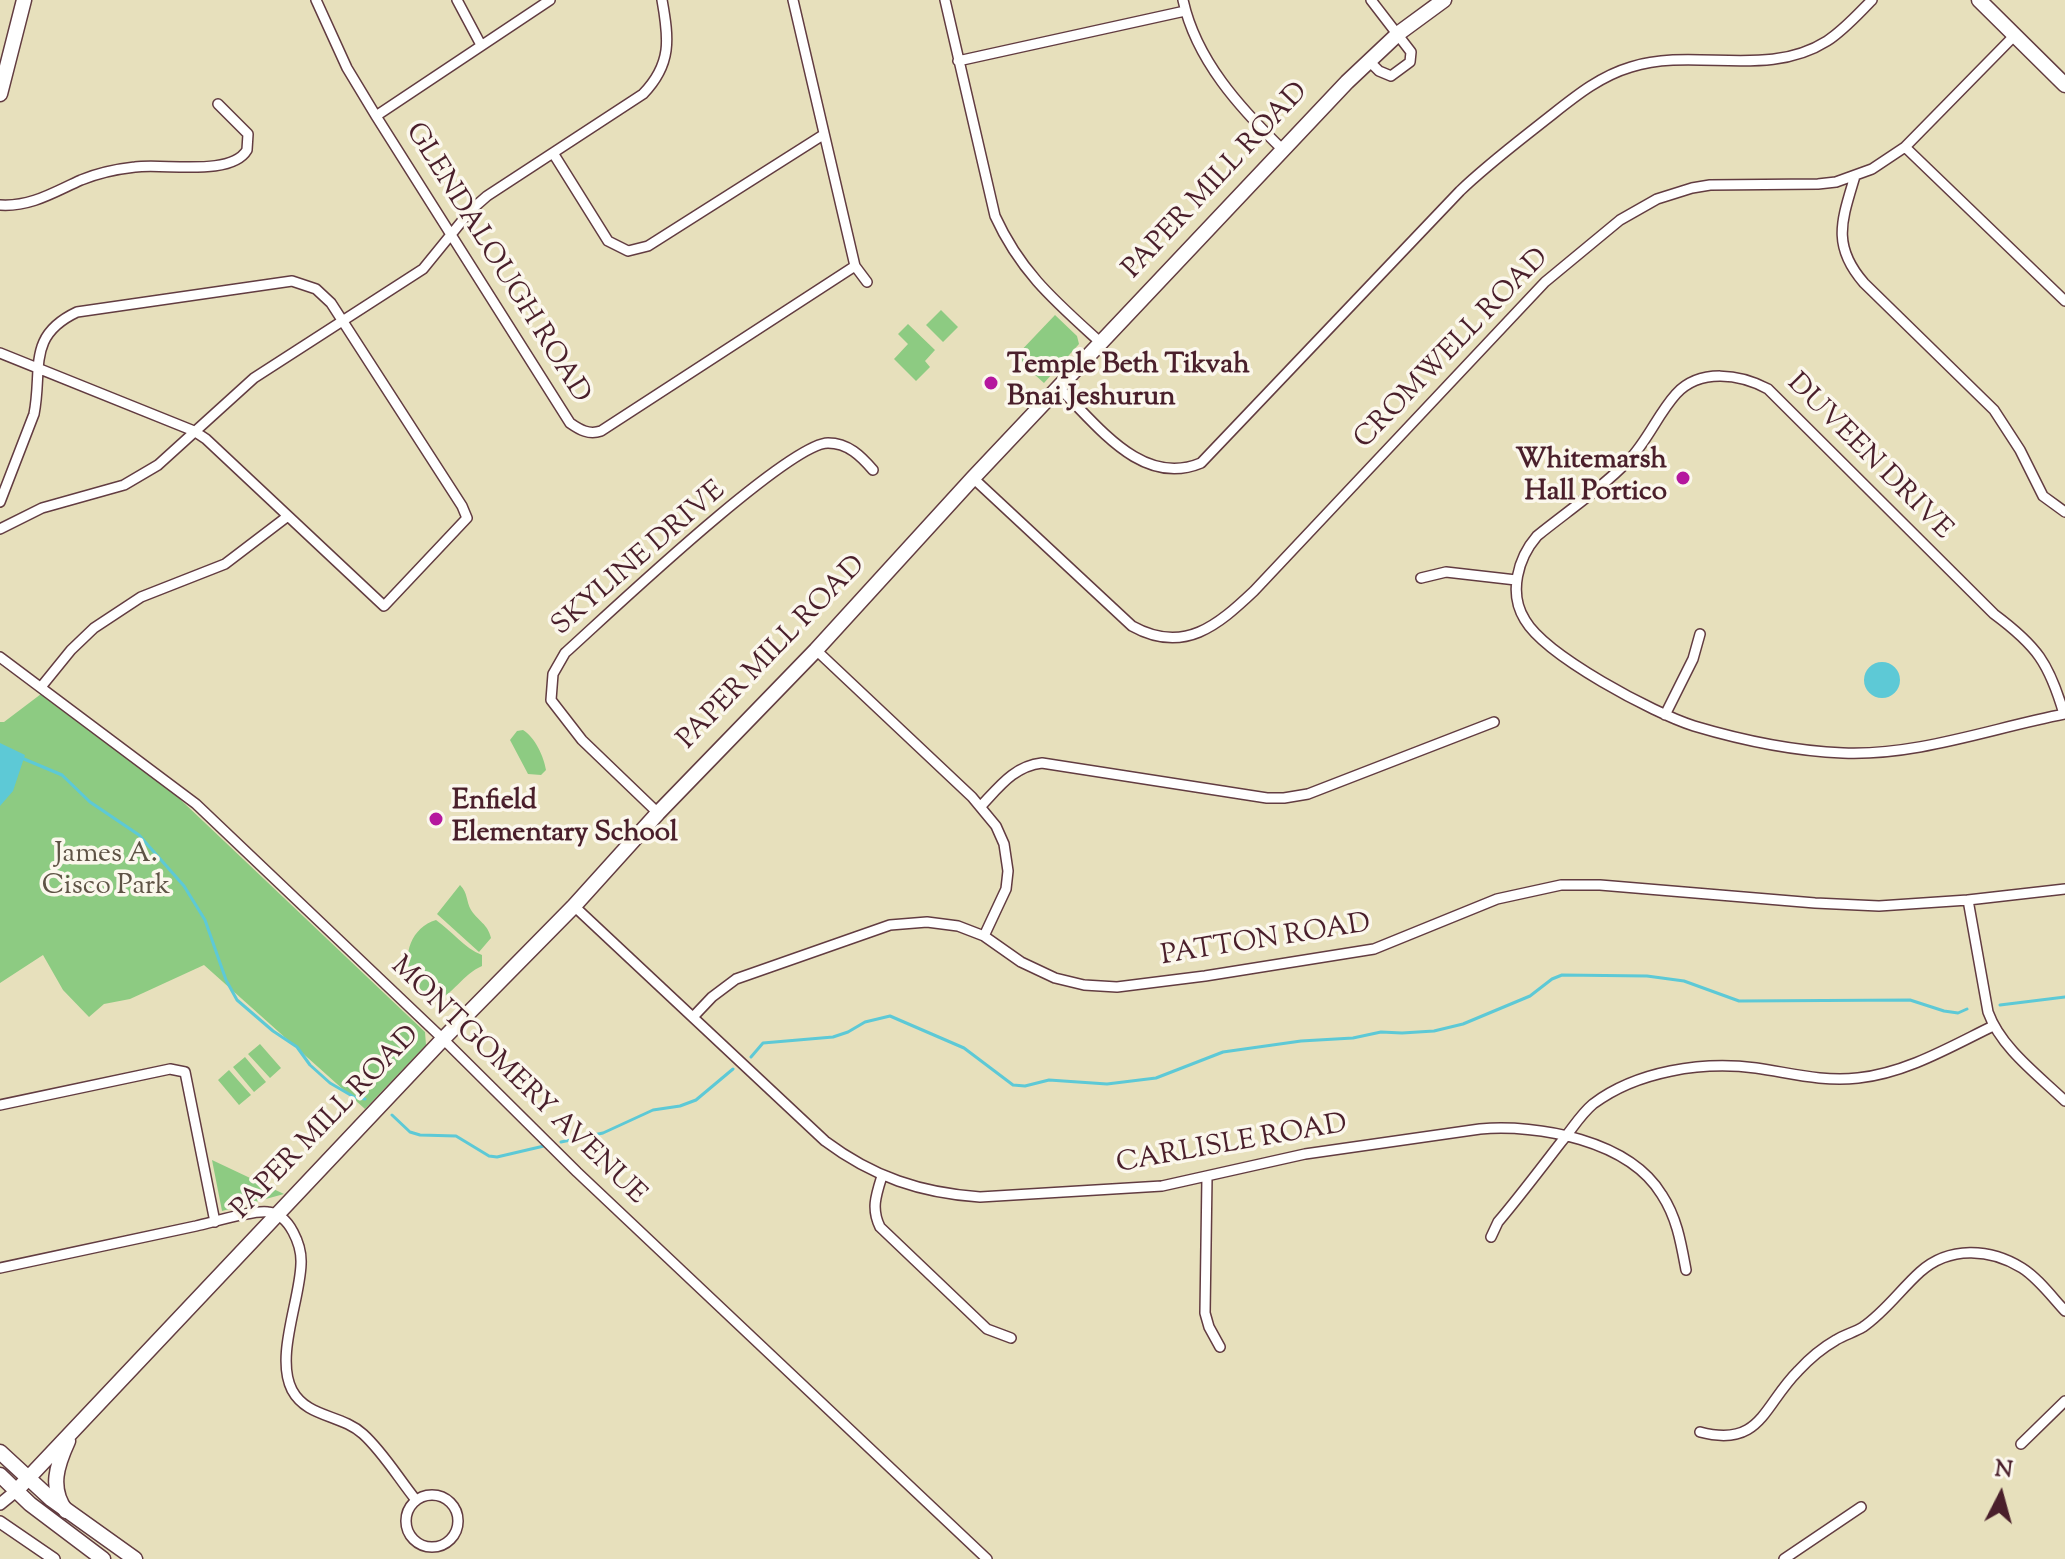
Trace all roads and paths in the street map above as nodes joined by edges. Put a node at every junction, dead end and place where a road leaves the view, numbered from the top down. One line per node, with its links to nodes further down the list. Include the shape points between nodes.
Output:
1 (24, 0): 20 (main road)
2 (316, 0): 22 (street, GLENDALOUGH ROAD)
3 (457, 0): 16 (street)
4 (550, 0): 16 (street)
5 (662, 0): 26 (street, via 668,41 655,81)
6 (793, 0): 23 (street)
7 (945, 0): 17 (street)
8 (1183, 0): 13 (street)
9 (1371, 0): 14 (street)
10 (1444, 0): 14 (main road, PAPER MILL ROAD)
11 (1872, 0): 37 (street, via 1826,42 1789,57 1649,62 1611,74 1584,90 1460,191 1201,463 1171,469 1138,460)
12 (1979, 0): 15 (main road)
13 (1185, 11): 17 (street); 25 (street, via 1218,75)
14 (1399, 33): 18 (main road, PAPER MILL ROAD); 18 (street, via 1411,52 1410,62 1391,76)
15 (2015, 35): 19 (main road); 24 (street, CROMWELL ROAD)
16 (481, 45): 22 (street)
17 (958, 61): 34 (street, via 1001,230 1033,280)
18 (1369, 61): 25 (main road, PAPER MILL ROAD)
19 (2065, 85)
20 (0, 94)
21 (218, 104): 28 (street, via 248,134 247,150 236,161 123,168 33,202)
22 (376, 116): 29 (street, GLENDALOUGH ROAD)
23 (823, 135): 26 (street, via 648,246 628,251 608,241); 30 (street)
24 (1905, 147): 27 (street, CROMWELL ROAD); 32 (street)
25 (1283, 150): 34 (main road, PAPER MILL ROAD)
26 (553, 153): 29 (street, via 487,196)
27 (1855, 176): 40 (street, CROMWELL ROAD, via 1818,184 1692,188 1657,199 1620,220 1545,282 1232,613 1194,635 1162,636 1132,626); 42 (street, via 1842,228 1850,266 1994,410 2043,496)
28 (0, 205)
29 (452, 234): 30 (street, GLENDALOUGH ROAD, via 570,423 594,434); 33 (street, via 423,269)
30 (855, 266): 31 (street)
31 (867, 282)
32 (2065, 301)
33 (342, 322): 36 (street, via 322,292 292,281 77,312 49,332); 38 (street, via 254,378); 43 (street, via 467,518 384,606)
34 (1101, 343): 37 (main road, PAPER MILL ROAD)
35 (0, 353): 36 (street)
36 (36, 368): 38 (street); 41 (street, via 34,414)
37 (1058, 387): 40 (main road, PAPER MILL ROAD)
38 (194, 431): 43 (street); 44 (street, via 158,465 124,485 42,508)
39 (873, 470): 55 (street, SKYLINE DRIVE, via 856,451 827,443 804,450 690,539 565,653 553,674 551,700 582,740)
40 (973, 478): 48 (main road, PAPER MILL ROAD)
41 (0, 502)
42 (2065, 512)
43 (288, 516): 50 (street, via 225,564 141,597 94,628)
44 (0, 529)
45 (1421, 578): 46 (street, via 1446,572)
46 (1516, 580): 51 (street, DUVEEN DRIVE, via 1530,544 1630,459 1679,391 1708,377 1743,379 1768,389 2024,638 2047,666); 52 (street, via 1522,615 1533,631 1589,673)
47 (1700, 634): 52 (street)
48 (816, 650): 54 (street); 55 (main road, PAPER MILL ROAD)
49 (0, 657): 50 (street, MONTGOMERY AVENUE)
50 (41, 687): 62 (street, MONTGOMERY AVENUE, via 196,804)
51 (2065, 714): 52 (street, via 1906,749 1846,753 1743,738)
52 (1665, 715)
53 (1494, 722): 54 (street, via 1291,797 1267,798 1042,763 1014,772)
54 (981, 806): 59 (street, via 1001,837 1008,867 1006,889)
55 (658, 813): 58 (main road, PAPER MILL ROAD)
56 (2065, 889): 57 (street, PATTON ROAD)
57 (1968, 900): 59 (street, PATTON ROAD, via 1844,905 1561,885 1497,899 1374,949 1117,987 1055,978); 61 (street)
58 (574, 906): 60 (street, CARLISLE ROAD); 62 (main road, PAPER MILL ROAD)
59 (984, 936): 60 (street, PATTON ROAD, via 937,922 890,925 736,979)
60 (693, 1017): 66 (street, CARLISLE ROAD, via 825,1141)
61 (1993, 1026): 63 (street); 65 (street, via 1874,1076 1818,1079 1716,1065 1654,1075 1601,1099)
62 (443, 1039): 68 (main road, PAPER MILL ROAD); 95 (street, MONTGOMERY AVENUE)
63 (2065, 1101)
64 (0, 1105): 69 (street, via 170,1069 185,1072)
65 (1568, 1134): 67 (street, CARLISLE ROAD, via 1480,1129 1305,1154); 70 (street); 72 (street, CARLISLE ROAD, via 1629,1163 1656,1186 1677,1226)
66 (882, 1176): 67 (street, CARLISLE ROAD, via 930,1191 980,1197 1162,1186); 74 (street, via 874,1208 880,1227 987,1329)
67 (1207, 1177): 75 (street, via 1204,1306)
68 (277, 1215): 69 (street, via 268,1211); 78 (main road, PAPER MILL ROAD); 85 (street, via 294,1233 302,1260 286,1362 291,1387 312,1410 362,1433)
69 (215, 1222): 71 (street)
70 (1491, 1237)
71 (0, 1268)
72 (1686, 1270)
73 (2065, 1311): 77 (street, via 2024,1269 1995,1256 1953,1253 1921,1271 1863,1327 1806,1363 1747,1431 1732,1437)
74 (1011, 1338)
75 (1220, 1347)
76 (2065, 1401): 79 (street)
77 (1700, 1432)
78 (70, 1435): 82 (main road, PAPER MILL ROAD); 88 (main road, via 55,1479)
79 (2021, 1444)
80 (0, 1452): 82 (main road)
81 (0, 1475): 84 (main road)
82 (27, 1478): 84 (main road, PAPER MILL ROAD); 88 (main road)
83 (0, 1491): 84 (street)
84 (16, 1491): 86 (street); 90 (main road)
85 (416, 1500): 85 (street, via 406,1515 408,1533 425,1546 449,1542 458,1526 450,1502 433,1495)
86 (0, 1504)
87 (1861, 1507): 96 (street)
88 (67, 1511): 94 (main road)
89 (0, 1522): 91 (street)
90 (69, 1535): 92 (main road); 93 (main road)
91 (54, 1559)
92 (92, 1559)
93 (103, 1559)
94 (135, 1559)
95 (987, 1559)
96 (1784, 1559)

